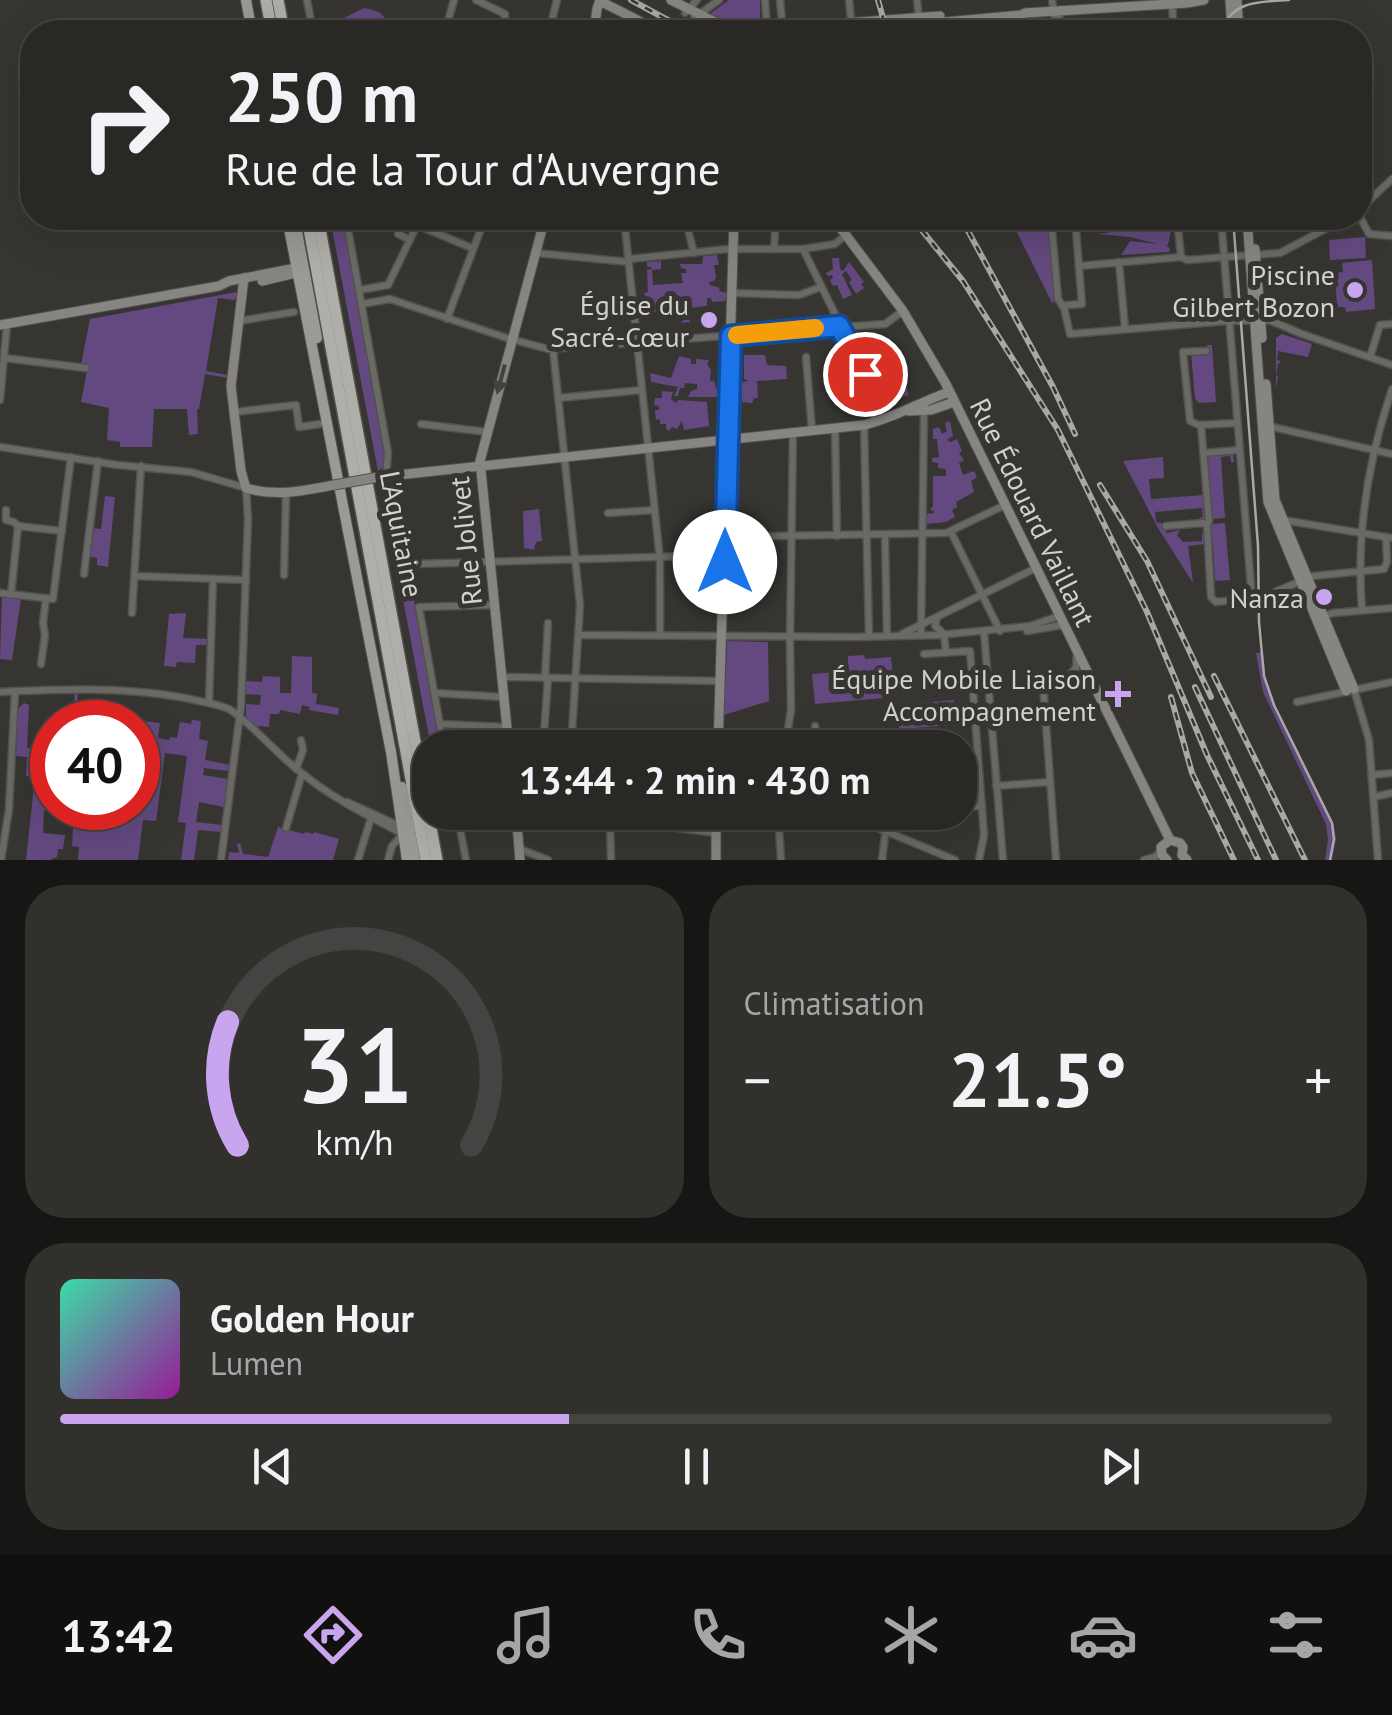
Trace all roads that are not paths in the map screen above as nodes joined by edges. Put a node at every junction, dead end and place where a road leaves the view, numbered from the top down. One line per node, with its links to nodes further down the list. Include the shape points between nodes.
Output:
1 (476, 0): 12 (street, via 506,14)
2 (599, 0): 13 (street)
3 (612, 0): 14 (street)
4 (667, 0): 11 (street)
5 (697, 0): 11 (street)
6 (719, 0): 11 (street)
7 (1204, 0): 9 (street)
8 (1154, 2): 9 (street); 10 (street)
9 (1172, 4): 18 (street)
10 (1053, 5): 17 (street)
11 (691, 14): 15 (street); 16 (street)
12 (505, 20)
13 (640, 20)
14 (642, 20)
15 (701, 20)
16 (705, 20)
17 (964, 20)
18 (1173, 20)
19 (1392, 179): 20 (street)
20 (1372, 198)
21 (293, 230): 57 (main road)
22 (308, 230): 241 (highway, L'Aquitaine)
23 (320, 230): 242 (highway, L'Aquitaine)
24 (348, 230): 61 (street)
25 (399, 230): 44 (street)
26 (414, 230): 44 (street)
27 (431, 230): 45 (street)
28 (480, 230): 45 (street)
29 (541, 230): 49 (street, Rue Jolivet)
30 (625, 230): 54 (street)
31 (688, 230): 50 (street)
32 (734, 230): 46 (street)
33 (775, 230): 47 (street)
34 (843, 230): 42 (street, Rue Édouard Vaillant)
35 (1052, 230): 65 (street)
36 (1076, 230): 56 (street)
37 (1178, 230): 53 (street)
38 (1222, 230): 52 (street)
39 (1251, 230): 51 (street)
40 (1323, 230): 51 (street, via 1282,252)
41 (1368, 230): 43 (street)
42 (846, 234): 48 (street, via 835,244); 66 (street, Rue Édouard Vaillant)
43 (1392, 236)
44 (410, 240): 59 (street)
45 (472, 248): 68 (street)
46 (733, 249): 47 (street); 50 (street); 62 (street)
47 (774, 249): 48 (street)
48 (803, 249): 60 (street)
49 (535, 252): 54 (street); 77 (street, Rue Jolivet)
50 (694, 253): 54 (street)
51 (1253, 254): 52 (street); 70 (street)
52 (1224, 257): 53 (street); 71 (street)
53 (1180, 258): 55 (street)
54 (629, 260): 78 (street)
55 (1120, 262): 56 (street); 75 (street)
56 (1079, 266): 65 (street, via 1082,304)
57 (299, 271): 58 (street); 222 (main road)
58 (244, 282): 69 (street); 73 (street)
59 (388, 285): 61 (street); 63 (street)
60 (821, 287): 62 (street, via 798,295); 74 (street)
61 (359, 290): 64 (street)
62 (732, 293): 76 (street)
63 (390, 300): 64 (street); 68 (street)
64 (362, 304): 118 (street, via 388,453)
65 (1064, 308): 75 (street, via 1070,334)
66 (903, 311): 74 (street, via 885,324); 88 (street, Rue Édouard Vaillant)
67 (294, 312): 69 (street)
68 (446, 319): 77 (street)
69 (238, 320): 92 (street)
70 (1258, 320): 71 (street); 83 (street); 99 (street)
71 (1229, 321): 75 (street); 95 (street)
72 (1392, 324): 83 (street, via 1380,324)
73 (3, 325): 82 (street)
74 (839, 326): 76 (street); 94 (street, via 865,374)
75 (1125, 329)
76 (731, 336): 78 (street); 106 (street)
77 (512, 340): 79 (street); 102 (street, Rue Jolivet, one-way to 102)
78 (637, 343): 79 (street); 87 (street)
79 (553, 349): 89 (street)
80 (1206, 351): 98 (street, via 1183,352 1190,421)
81 (806, 356): 101 (street)
82 (4, 358): 85 (street); 90 (street)
83 (1370, 358): 84 (street)
84 (1392, 365)
85 (86, 368)
86 (1392, 388): 110 (street)
87 (642, 390): 89 (street); 108 (street)
88 (952, 397): 91 (street); 93 (street, via 927,399); 121 (street, Rue Édouard Vaillant)
89 (558, 398): 114 (street)
90 (0, 400)
91 (924, 410): 93 (street); 132 (street)
92 (234, 412): 96 (street, via 296,405 299,427); 119 (street)
93 (906, 412): 94 (street)
94 (869, 423): 100 (street); 133 (street)
95 (1237, 423): 98 (street); 109 (street)
96 (320, 424)
97 (420, 424): 102 (street)
98 (1201, 425): 104 (street)
99 (1266, 425): 110 (street); 125 (street); 150 (street, via 1268,502)
100 (835, 428): 101 (street); 136 (street)
101 (812, 430): 103 (street)
102 (486, 432): 117 (street, Rue Jolivet)
103 (794, 432): 106 (street); 135 (street)
104 (1202, 436): 105 (street); 111 (street)
105 (1189, 437)
106 (727, 440): 108 (street); 138 (street)
107 (0, 447): 113 (street)
108 (648, 448): 114 (street); 123 (street)
109 (1239, 450): 111 (street); 156 (street)
110 (1374, 450): 112 (street); 131 (street)
111 (1204, 453): 126 (street)
112 (1392, 454)
113 (72, 457): 115 (street); 129 (street)
114 (565, 457): 117 (street); 141 (street)
115 (98, 462): 116 (street); 146 (street)
116 (141, 466): 119 (street); 148 (street)
117 (480, 466): 118 (street); 142 (street, Rue Jolivet)
118 (382, 477): 120 (street, bridge)
119 (246, 488): 120 (street); 151 (street)
120 (286, 494): 147 (street)
121 (1005, 505): 130 (street); 144 (street, Rue Édouard Vaillant)
122 (6, 510): 127 (street, via 6,520)
123 (654, 510): 124 (street); 140 (street)
124 (608, 513)
125 (1283, 520): 131 (street); 150 (street)
126 (1206, 525): 128 (street); 156 (street, via 1211,597)
127 (18, 526): 129 (street); 154 (street)
128 (1166, 526)
129 (62, 531): 155 (street, via 53,599)
130 (951, 532): 132 (street); 153 (street)
131 (1361, 532): 137 (street); 145 (street)
132 (921, 534): 134 (street); 165 (street)
133 (866, 535): 134 (street); 136 (street); 173 (street)
134 (886, 535): 174 (street)
135 (791, 536): 136 (street); 138 (street); 172 (street)
136 (837, 536)
137 (1389, 537): 145 (street, via 1384,569)
138 (726, 538): 139 (street)
139 (726, 555): 140 (street); 171 (street)
140 (659, 557): 141 (street); 170 (street)
141 (576, 559): 142 (street); 169 (street)
142 (490, 562): 143 (street); 157 (street, Rue Jolivet)
143 (414, 564)
144 (1036, 568): 153 (street); 163 (street, Rue Édouard Vaillant)
145 (1358, 571): 150 (street); 159 (street)
146 (84, 574)
147 (284, 575)
148 (135, 576): 149 (street); 160 (street)
149 (213, 579): 151 (street); 194 (street)
150 (1305, 579): 156 (street); 161 (street); 189 (street)
151 (246, 580): 195 (street)
152 (0, 594): 154 (street)
153 (982, 594): 162 (street); 166 (street)
154 (11, 595): 155 (street)
155 (46, 598): 180 (street)
156 (1252, 599)
157 (493, 606): 181 (street, Rue Jolivet); 191 (street, via 418,607)
158 (1392, 608): 159 (street)
159 (1362, 610): 161 (street)
160 (132, 613)
161 (1324, 616): 189 (street)
162 (937, 617): 165 (street); 168 (street, via 934,626)
163 (1061, 620): 166 (street, via 1036,630); 177 (street, Rue Édouard Vaillant)
164 (548, 622): 182 (street)
165 (921, 624): 175 (street); 176 (street)
166 (1000, 631): 167 (street)
167 (984, 632): 168 (street); 207 (street)
168 (944, 634): 176 (street); 178 (street)
169 (579, 635): 170 (street); 183 (street)
170 (660, 635): 171 (street)
171 (723, 636): 172 (street); 185 (street)
172 (790, 636): 173 (street); 204 (street)
173 (869, 636): 174 (street)
174 (887, 636): 175 (street)
175 (897, 636): 176 (street)
176 (921, 636)
177 (1077, 650): 184 (street, via 1076,668); 186 (street, Rue Édouard Vaillant)
178 (946, 653): 179 (street); 208 (street, via 970,651)
179 (924, 654)
180 (41, 664)
181 (501, 677): 182 (street); 192 (street, Rue Jolivet)
182 (546, 678): 183 (street); 201 (street)
183 (576, 678): 185 (street); 202 (street)
184 (1064, 680): 186 (street); 212 (street, via 1043,684)
185 (720, 681): 203 (street)
186 (1093, 681): 230 (street, Rue Édouard Vaillant)
187 (1392, 682): 189 (street)
188 (15, 691): 190 (street); 194 (street, via 109,690); 216 (street)
189 (1350, 691): 193 (street); 211 (street, via 1367,732)
190 (0, 692)
191 (435, 693): 192 (street); 196 (street)
192 (503, 697): 198 (street, Rue Jolivet)
193 (1296, 702)
194 (209, 703): 195 (street)
195 (240, 718): 209 (street); 237 (street)
196 (441, 724): 198 (street); 199 (street)
197 (815, 726): 205 (street)
198 (506, 727): 200 (street, Rue Jolivet)
199 (442, 730)
200 (506, 730)
201 (545, 730)
202 (572, 730)
203 (719, 730)
204 (787, 730)
205 (815, 730)
206 (301, 740): 209 (street)
207 (993, 746): 208 (street); 213 (street)
208 (978, 748): 218 (street)
209 (299, 771): 220 (street); 221 (street)
210 (1392, 773): 211 (street)
211 (1372, 775): 215 (street)
212 (1049, 782): 213 (street); 252 (street)
213 (996, 786): 219 (street)
214 (1392, 793): 215 (street)
215 (1374, 797): 254 (street)
216 (4, 809): 236 (street)
217 (977, 809): 218 (street)
218 (982, 810): 219 (street); 250 (street)
219 (998, 814): 251 (street)
220 (372, 816): 222 (street); 238 (street)
221 (286, 828)
222 (405, 830): 231 (street); 232 (main road); 240 (main road)
223 (460, 830): 243 (street)
224 (610, 830): 245 (street)
225 (693, 830): 229 (street)
226 (779, 830): 247 (street)
227 (881, 830): 228 (street)
228 (886, 832): 248 (street); 249 (street)
229 (716, 833): 246 (street)
230 (1170, 840): 234 (street, via 1163,844); 235 (street, Rue Édouard Vaillant, via 1180,843)
231 (392, 846): 232 (street); 239 (street)
232 (406, 854)
233 (520, 854): 244 (street)
234 (1164, 856): 253 (street)
235 (1182, 858)
236 (1, 860)
237 (220, 860)
238 (358, 860)
239 (388, 860)
240 (415, 860)
241 (426, 860)
242 (437, 860)
243 (466, 860)
244 (548, 860)
245 (611, 860)
246 (716, 860)
247 (781, 860)
248 (882, 860)
249 (955, 860)
250 (979, 860)
251 (1003, 860)
252 (1056, 860)
253 (1144, 860)
254 (1378, 860)

